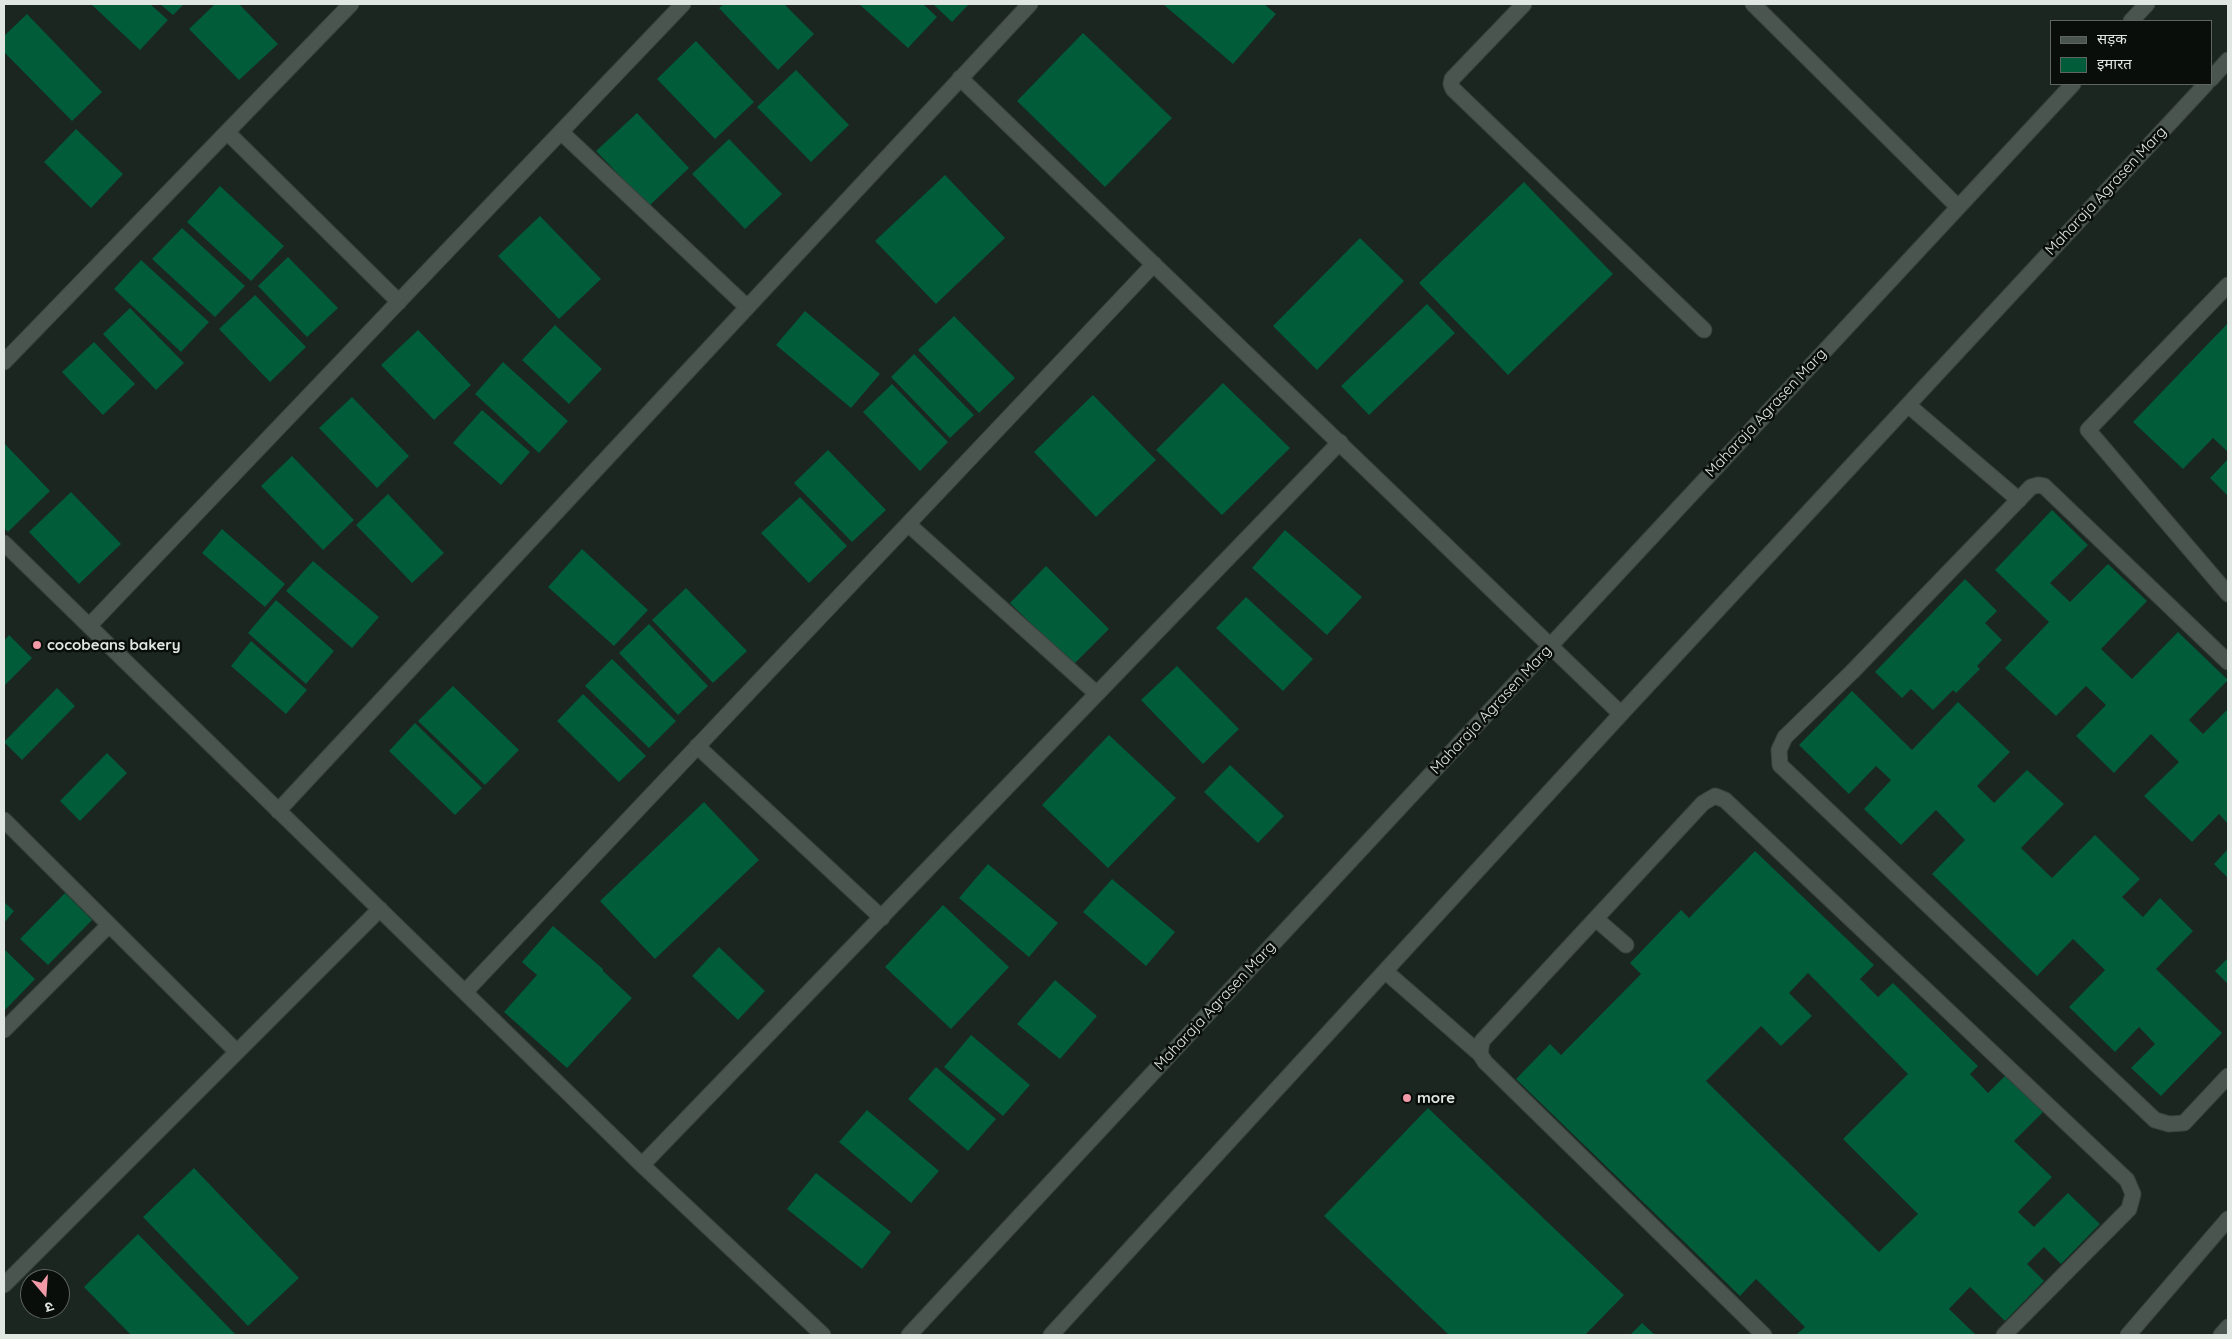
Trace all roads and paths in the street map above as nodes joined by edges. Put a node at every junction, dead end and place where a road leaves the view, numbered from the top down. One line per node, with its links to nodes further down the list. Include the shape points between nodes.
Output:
1 (351, 4): 13 (street)
2 (683, 4): 14 (street)
3 (1030, 4): 9 (street)
4 (1524, 4): 20 (street, via 1452,79 1453,88)
5 (1753, 4): 15 (street)
6 (2147, 4): 7 (street)
7 (2132, 20)
8 (2228, 60): 10 (street)
9 (960, 78): 16 (street); 19 (street)
10 (2212, 78)
11 (2072, 85): 15 (street, Maharaja Agrasen Marg)
12 (2205, 85): 22 (street, Maharaja Agrasen Marg)
13 (227, 132): 18 (street); 21 (street)
14 (560, 132): 18 (street); 19 (street)
15 (1958, 207): 29 (street, Maharaja Agrasen Marg)
16 (1154, 264): 23 (street); 25 (street)
17 (2228, 285): 27 (street, via 2088,430)
18 (399, 302): 28 (street)
19 (747, 307): 34 (street)
20 (1704, 330)
21 (4, 362)
22 (1908, 405): 24 (street); 32 (street, Maharaja Agrasen Marg)
23 (1340, 442): 29 (street); 31 (street)
24 (2019, 500): 30 (street, via 2032,487 2044,486); 46 (street, via 1785,737 1779,750 1780,765 2155,1120 2169,1124 2184,1123)
25 (908, 524): 31 (street); 33 (street)
26 (4, 543): 28 (street)
27 (2228, 594)
28 (89, 626): 34 (street)
29 (1552, 644): 32 (street); 52 (street, Maharaja Agrasen Marg)
30 (2228, 662)
31 (1097, 694): 37 (street)
32 (1622, 714): 41 (street, Maharaja Agrasen Marg)
33 (697, 746): 37 (street); 42 (street)
34 (278, 811): 36 (street)
35 (4, 820): 39 (street)
36 (380, 909): 42 (street); 44 (street)
37 (882, 918): 47 (street)
38 (1596, 919): 40 (street); 45 (street, via 1482,1041); 55 (street, via 1703,803 1715,796 1725,800 2127,1180 2133,1194 2129,1209)
39 (109, 925): 43 (street); 44 (street)
40 (1626, 945)
41 (1385, 971): 45 (street); 53 (street, Maharaja Agrasen Marg)
42 (465, 992): 47 (street)
43 (5, 1028)
44 (237, 1052): 49 (street)
45 (1480, 1054): 54 (street)
46 (2228, 1076)
47 (642, 1166): 51 (street)
48 (2228, 1219): 56 (street)
49 (4, 1285)
50 (2228, 1327): 57 (street)
51 (823, 1335)
52 (909, 1335)
53 (1051, 1335)
54 (1764, 1335)
55 (2004, 1335)
56 (2128, 1335)
57 (2222, 1335)

